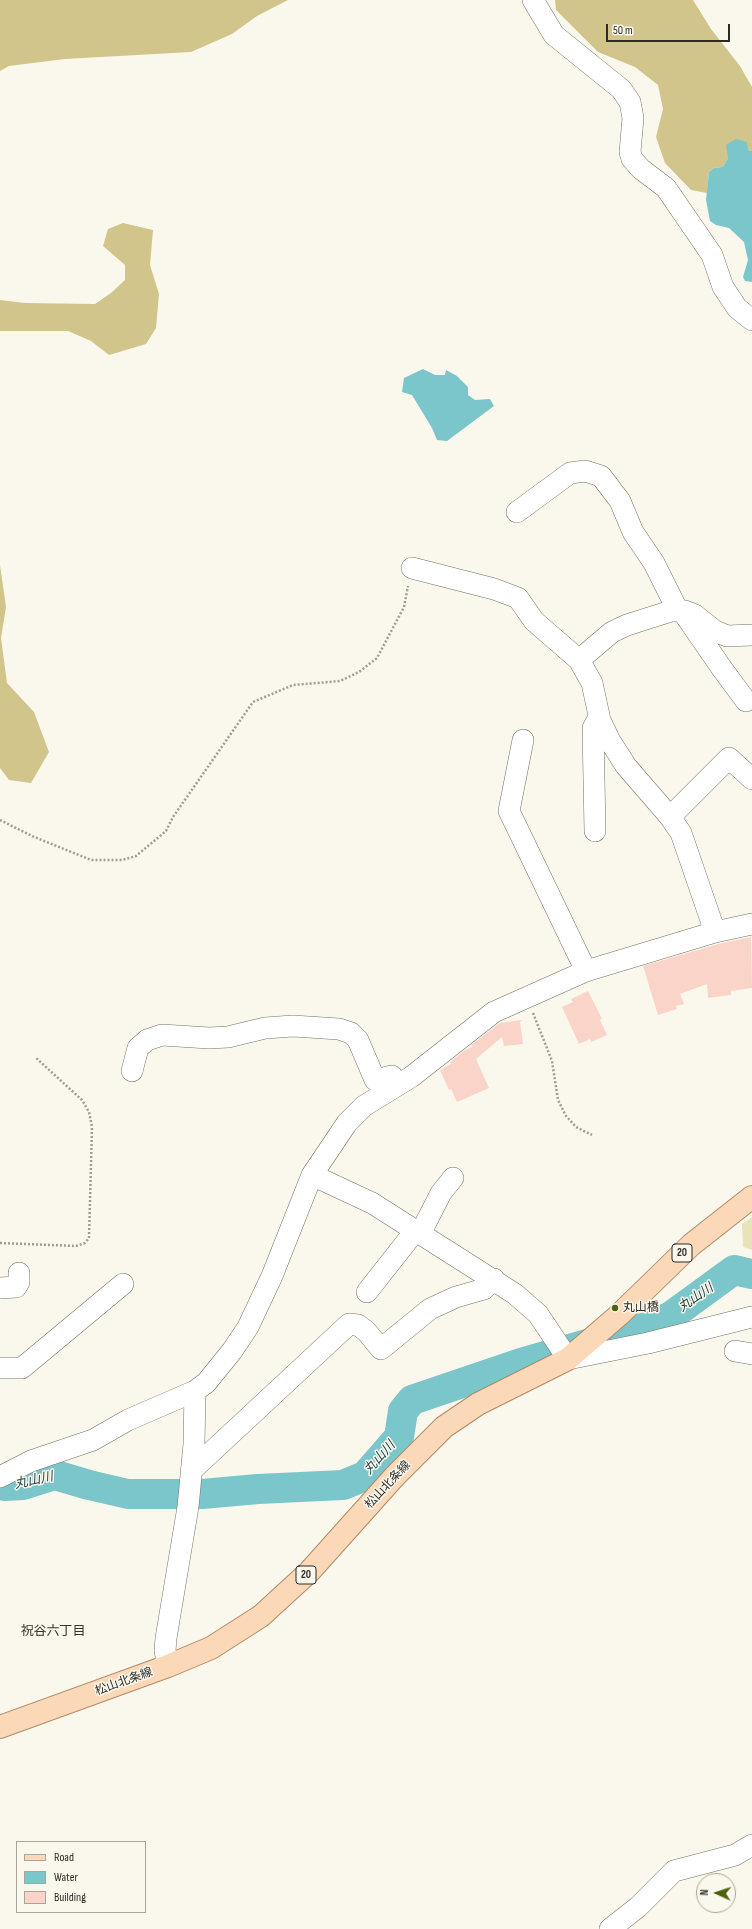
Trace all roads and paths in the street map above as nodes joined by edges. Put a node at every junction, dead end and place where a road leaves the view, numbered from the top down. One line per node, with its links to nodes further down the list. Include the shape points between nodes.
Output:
1 (533, 0): 2 (street, via 554,35 621,88 630,102 633,118 630,152 632,159 641,170 666,188 712,255 723,287 737,308)
2 (752, 320)
3 (517, 512): 6 (street, via 570,473 585,472 600,476 620,501 633,532 654,563)
4 (412, 568): 8 (street, via 518,598 534,621)
5 (404, 607): 14 (path, via 377,658 359,672 340,681 293,685 253,702 173,817 166,831 136,856 122,860 91,860)
6 (680, 611): 7 (street, via 695,615 715,631 727,636); 8 (street, via 671,611 627,625 602,639); 9 (street)
7 (752, 635)
8 (579, 660): 10 (street, via 592,683)
9 (746, 701)
10 (599, 718): 13 (street, via 626,766); 15 (street, via 593,728)
11 (523, 740): 18 (street, via 509,811)
12 (752, 779): 13 (street, via 729,758)
13 (670, 817): 17 (street, via 686,845)
14 (0, 820)
15 (595, 831)
16 (752, 924): 17 (street)
17 (715, 932): 18 (street)
18 (586, 971): 19 (street)
19 (527, 998): 22 (street, via 494,1012 411,1078); 23 (path, via 552,1061 558,1100 566,1116 576,1127)
20 (35, 1057): 28 (path, via 82,1100 89,1112 92,1127 89,1238 85,1243 76,1246)
21 (132, 1071): 22 (street, via 138,1048 147,1040 162,1035 228,1037 265,1028 293,1026 339,1029 351,1033 358,1040 375,1080 392,1076)
22 (396, 1086): 24 (street, via 364,1106 347,1123)
23 (592, 1135)
24 (312, 1175): 27 (street, via 372,1203); 37 (street, via 272,1276 248,1327 217,1371)
25 (453, 1178): 27 (street)
26 (752, 1198): 35 (main road, 松山北条線 / 20, via 691,1245 619,1315)
27 (417, 1233): 30 (street); 33 (street)
28 (0, 1243)
29 (19, 1273): 32 (street, via 16,1287)
30 (494, 1279): 35 (street, via 538,1314); 38 (street, via 484,1289 456,1297 430,1309 381,1349 366,1330 358,1325 349,1324)
31 (123, 1284): 36 (street, via 22,1368)
32 (0, 1288)
33 (367, 1292)
34 (752, 1317): 35 (street, via 648,1343)
35 (569, 1358): 40 (main road, 松山北条線 / 20, via 478,1404 444,1427 395,1476 309,1572 261,1616 211,1648)
36 (0, 1368)
37 (195, 1391): 38 (street); 39 (street, via 128,1420 93,1440 31,1461)
38 (191, 1471): 40 (street, via 183,1541 166,1638)
39 (0, 1477)
40 (168, 1666): 41 (main road, 松山北条線 / 20)
41 (0, 1727)
42 (752, 1844): 43 (street, via 735,1855 674,1871 638,1907)
43 (610, 1929)

